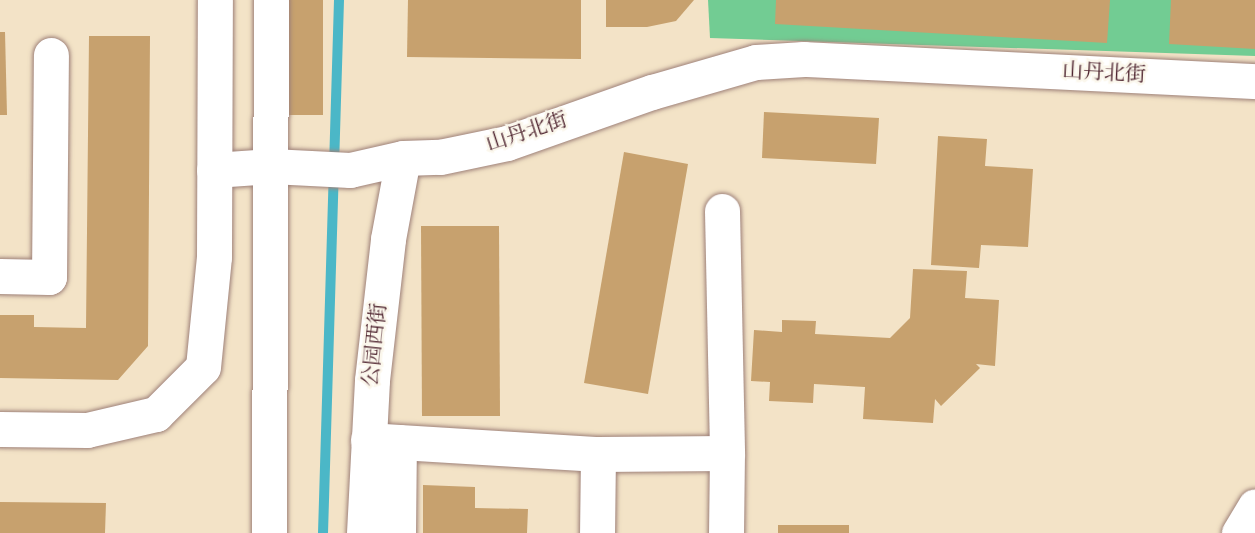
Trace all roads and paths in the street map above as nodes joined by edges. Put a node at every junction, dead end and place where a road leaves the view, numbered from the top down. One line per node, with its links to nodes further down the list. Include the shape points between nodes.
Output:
1 (215, 0): 7 (street)
2 (271, 0): 6 (street)
3 (51, 55): 9 (street, via 49,277)
4 (1255, 81): 5 (street, 山丹北街, via 804,59 756,62 652,92 507,143 440,157)
5 (403, 158): 6 (street, 山丹北街, via 350,170); 11 (street, 公园西街, via 387,239)
6 (281, 166): 7 (street, 山丹北街); 15 (street)
7 (214, 170): 10 (street, via 214,257 203,368 156,414 86,429)
8 (722, 211): 12 (street)
9 (0, 276)
10 (0, 429)
11 (383, 441): 13 (street); 16 (street, 公园西街); 17 (street)
12 (727, 453): 13 (street); 19 (street)
13 (598, 454): 18 (street)
14 (1255, 506): 20 (street)
15 (269, 533)
16 (364, 533)
17 (398, 533)
18 (597, 533)
19 (726, 533)
20 (1239, 533)

